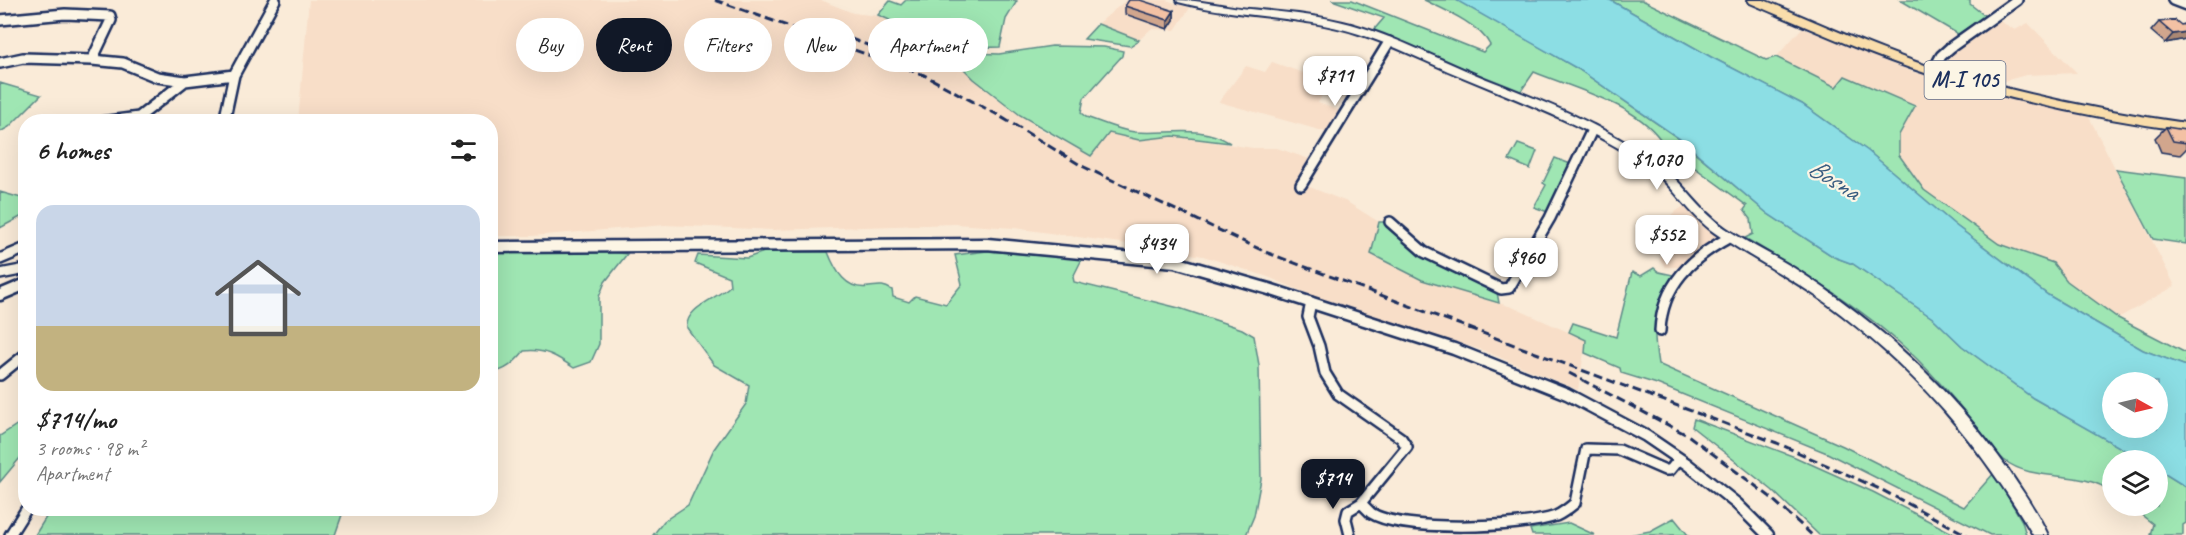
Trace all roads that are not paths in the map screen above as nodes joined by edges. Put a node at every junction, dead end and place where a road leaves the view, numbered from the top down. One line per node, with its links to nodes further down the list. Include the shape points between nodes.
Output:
1 (275, 0): 12 (street)
2 (1182, 0): 8 (main road, via 1334,23)
3 (1754, 0): 11 (main road, M-I 105)
4 (2017, 0): 11 (street, via 1951,46)
5 (2173, 0): 6 (street)
6 (2186, 5)
7 (0, 20): 9 (street, via 65,14 110,16)
8 (1389, 42): 17 (main road); 18 (street)
9 (92, 60): 10 (street, via 23,58); 13 (street, via 123,63 157,77)
10 (0, 63)
11 (1933, 71): 16 (main road, M-I 105, via 2085,111)
12 (234, 75): 13 (street); 15 (street)
13 (185, 81): 14 (street)
14 (143, 114)
15 (227, 114)
16 (2186, 127)
17 (1592, 130): 19 (street, via 1550,218 1509,288 1501,289 1430,255); 20 (main road, via 1655,166 1695,211)
18 (1301, 185)
19 (1390, 222)
20 (1730, 237): 29 (street, via 1703,251 1677,275 1660,312); 38 (main road, via 1867,326 1913,365 2004,473)
21 (498, 247): 28 (street, via 987,244 1175,262)
22 (18, 251): 23 (street)
23 (0, 259)
24 (18, 271): 25 (street)
25 (0, 274)
26 (18, 287): 27 (street)
27 (0, 295)
28 (1311, 302): 32 (street, via 1454,349 1567,394 1646,436); 33 (street, via 1308,317 1325,373 1338,394 1401,438 1407,447)
29 (1660, 331)
30 (18, 360): 31 (street)
31 (0, 375)
32 (1679, 459): 33 (street, via 1670,471 1604,445 1586,449 1580,463 1580,489 1575,503 1566,511 1552,517 1478,529 1393,523); 37 (street, via 1737,504)
33 (1361, 503): 36 (street, via 1348,511)
34 (22, 516): 35 (street)
35 (10, 535)
36 (1350, 535)
37 (1768, 535)
38 (2042, 535)

